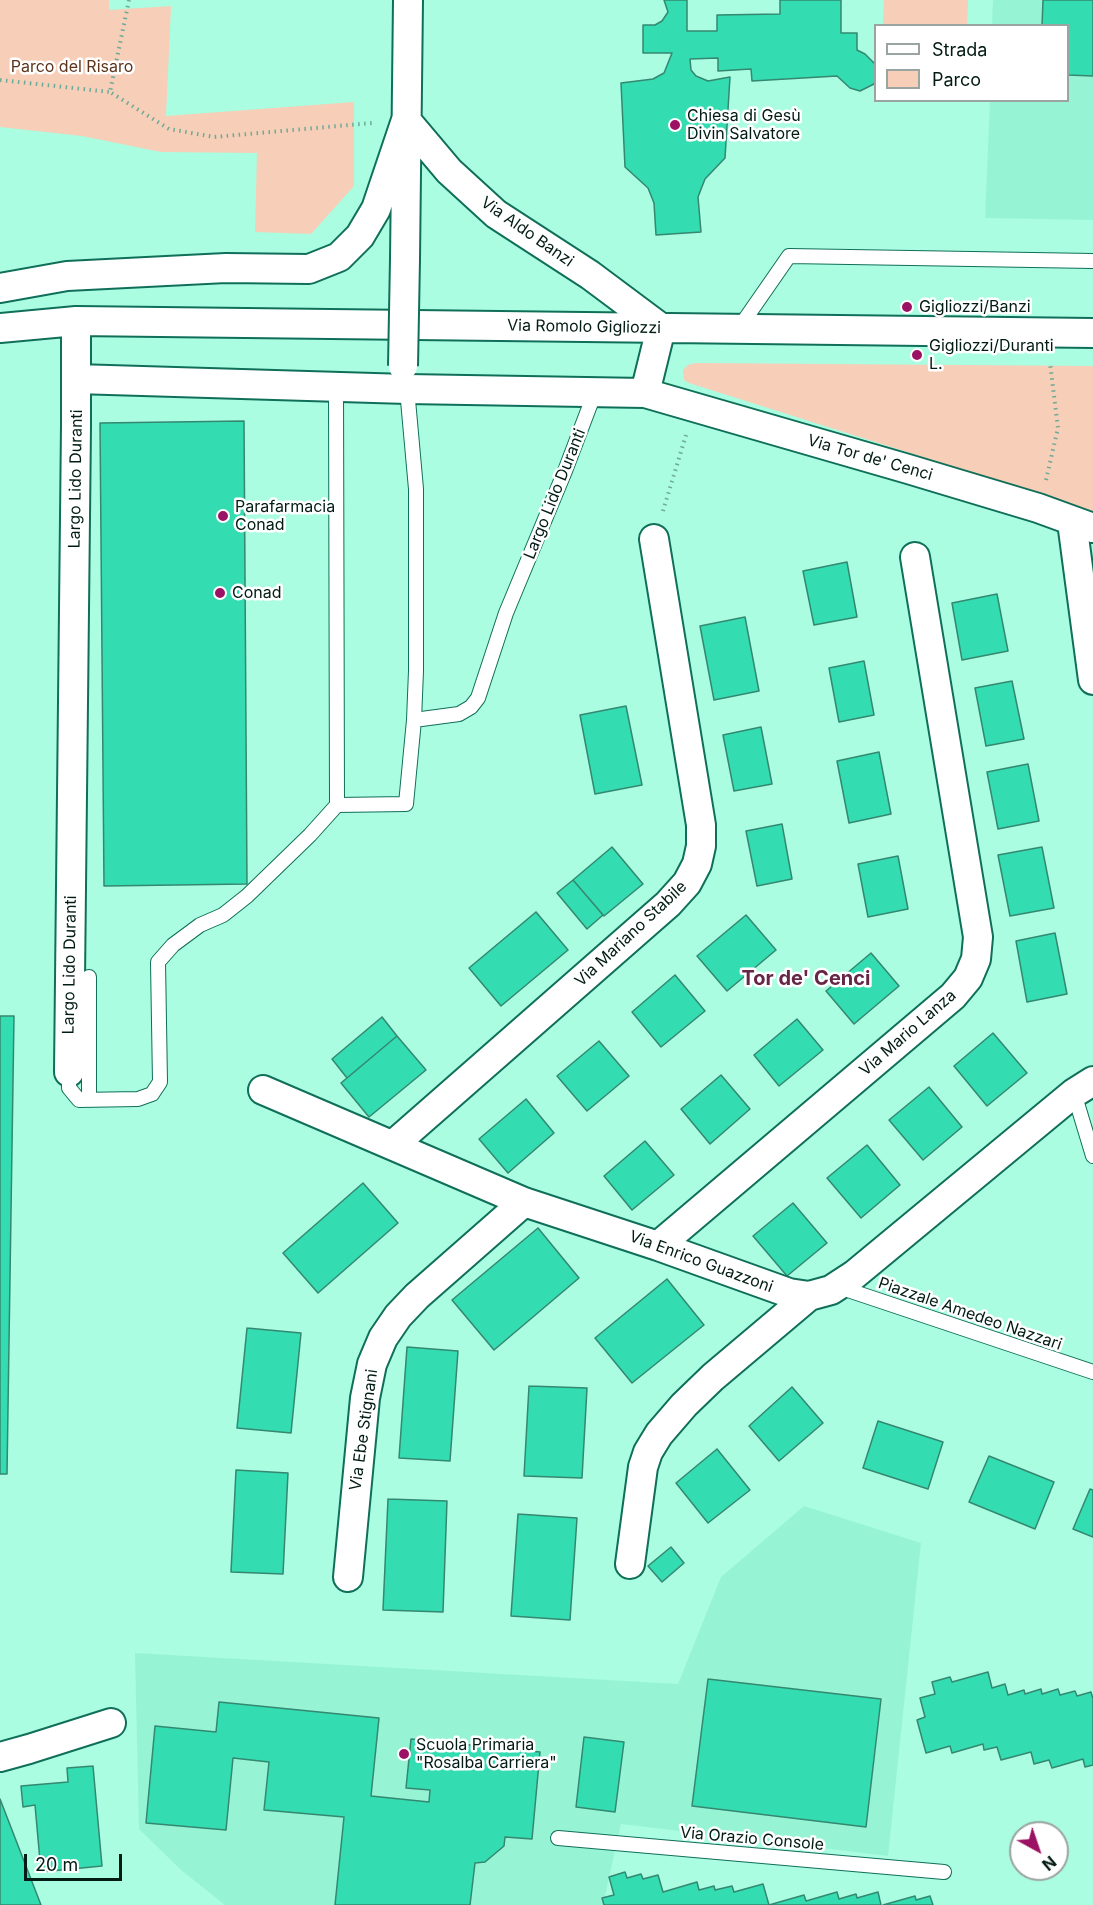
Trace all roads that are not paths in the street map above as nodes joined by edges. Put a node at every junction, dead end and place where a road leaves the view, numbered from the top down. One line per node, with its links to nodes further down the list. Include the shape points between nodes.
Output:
1 (408, 0): 2 (street)
2 (406, 120): 4 (street, via 376,209 360,236 339,257 309,269 226,268 67,276); 8 (street, Via Aldo Banzi, via 448,171 496,214); 11 (street, bridge)
3 (1093, 261): 9 (lane, via 789,256)
4 (0, 288)
5 (0, 308): 6 (street, Via Romolo Gigliozzi)
6 (76, 321): 7 (street, Via Romolo Gigliozzi); 8 (street, Via Romolo Gigliozzi); 12 (street, Largo Lido Duranti)
7 (0, 328)
8 (662, 328): 9 (street, Via Romolo Gigliozzi); 15 (street)
9 (739, 328): 10 (street, Via Romolo Gigliozzi)
10 (1093, 333)
11 (405, 378): 13 (street); 14 (street); 20 (lane, via 416,489)
12 (76, 379): 13 (street); 23 (street, Largo Lido Duranti)
13 (336, 387): 21 (lane)
14 (595, 392): 15 (street); 20 (lane, Largo Lido Duranti, via 506,613 478,698 471,708 459,714)
15 (645, 393): 16 (street, Via Tor de' Cenci, via 908,468)
16 (1082, 525): 19 (street)
17 (654, 539): 27 (street, Via Mariano Stabile, via 700,825 697,864 675,897)
18 (915, 557): 30 (street, Via Mario Lanza, via 978,937 976,959 968,978 953,996)
19 (1093, 680)
20 (414, 720): 21 (lane, via 406,804)
21 (336, 805): 26 (lane, via 247,896 173,945 158,962 160,1082 152,1094 138,1099)
22 (89, 977): 26 (lane)
23 (69, 1072): 26 (lane, Largo Lido Duranti, via 69,1088 80,1100)
24 (1083, 1087): 28 (lane); 31 (street)
25 (263, 1090): 27 (street, Via Enrico Guazzoni)
26 (89, 1099)
27 (393, 1145): 29 (street, Via Enrico Guazzoni)
28 (1093, 1156)
29 (524, 1202): 30 (street, Via Enrico Guazzoni); 35 (street, Via Ebe Stignani, via 417,1296 383,1338 372,1364 365,1398)
30 (658, 1246): 32 (street, Via Enrico Guazzoni, via 789,1293)
31 (837, 1286): 32 (street); 33 (lane, Piazzale Amedeo Nazzari)
32 (809, 1296): 34 (street, via 713,1377 659,1434 643,1467)
33 (1093, 1372)
34 (630, 1564)
35 (348, 1577)
36 (111, 1723): 37 (street)
37 (0, 1756)
38 (558, 1839): 39 (lane, Via Orazio Console)
39 (944, 1872)

